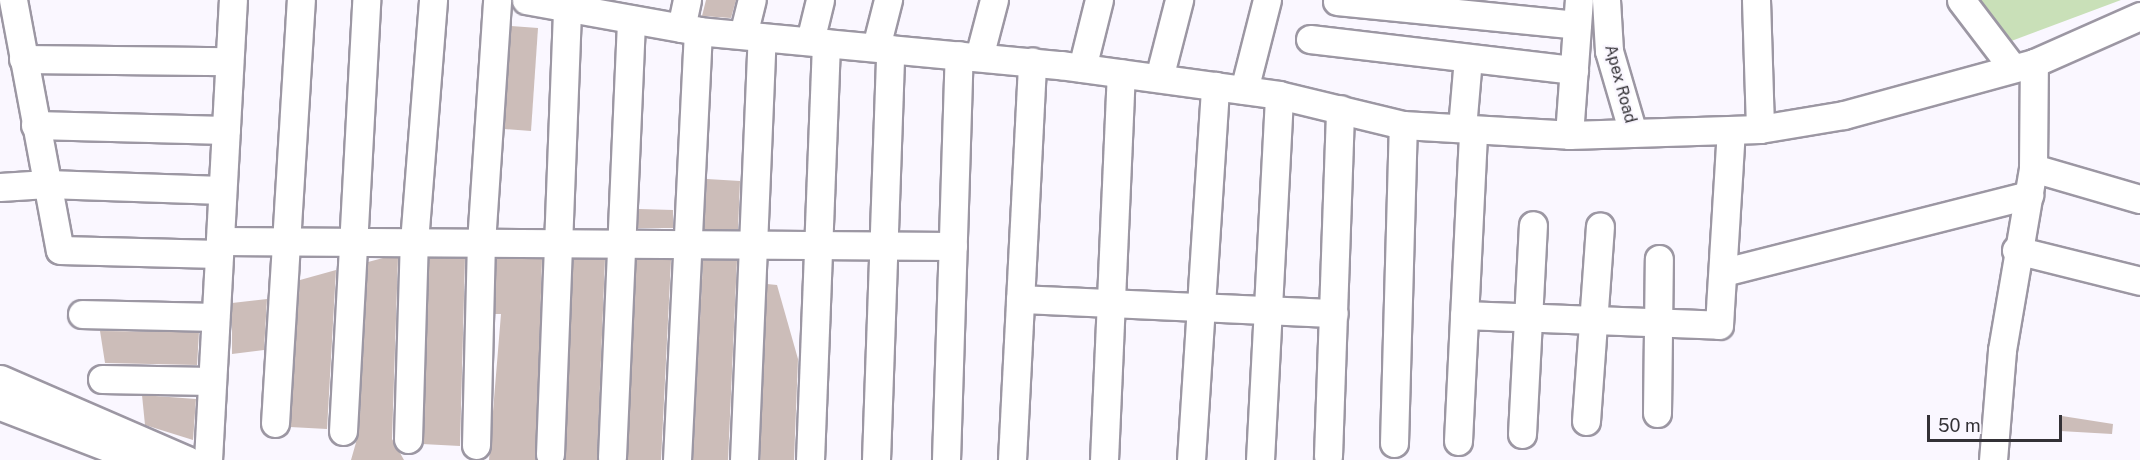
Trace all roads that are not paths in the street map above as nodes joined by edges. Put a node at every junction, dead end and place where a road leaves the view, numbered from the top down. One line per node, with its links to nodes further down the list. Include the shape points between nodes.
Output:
1 (13, 0): 31 (street)
2 (233, 0): 32 (street)
3 (301, 0): 59 (street)
4 (366, 0): 60 (street)
5 (434, 0): 61 (street)
6 (497, 0): 62 (street)
7 (687, 0): 24 (street)
8 (752, 0): 25 (street)
9 (820, 0): 27 (street)
10 (888, 0): 28 (street)
11 (994, 0): 29 (street)
12 (1099, 0): 35 (street)
13 (1179, 0): 38 (street)
14 (1268, 0): 40 (street)
15 (1606, 0): 49 (street, Apex Road, via 1609,51)
16 (1756, 0): 46 (street)
17 (1961, 0): 34 (street)
18 (1337, 1): 20 (street)
19 (549, 3): 21 (street); 63 (street)
20 (1501, 9): 22 (street)
21 (621, 12): 24 (street); 64 (street)
22 (1578, 12): 36 (street)
23 (2140, 16): 34 (street)
24 (689, 30): 25 (street); 65 (street)
25 (752, 36): 27 (street); 66 (street)
26 (1310, 39): 30 (street)
27 (818, 42): 28 (street); 67 (street)
28 (883, 48): 29 (street); 68 (street)
29 (969, 56): 33 (street); 69 (street)
30 (1468, 58): 36 (street); 45 (street)
31 (22, 59): 32 (street); 43 (street)
32 (229, 61): 47 (street)
33 (1032, 62): 35 (street); 75 (street)
34 (2023, 65): 46 (street, via 1844,115); 51 (street)
35 (1082, 68): 37 (street)
36 (1574, 70): 50 (street)
37 (1121, 73): 38 (street); 76 (street)
38 (1159, 78): 39 (street)
39 (1215, 86): 40 (street); 77 (street)
40 (1244, 90): 41 (street)
41 (1279, 95): 42 (street); 78 (street)
42 (1340, 109): 44 (street); 79 (street)
43 (35, 125): 47 (street); 52 (street)
44 (1403, 125): 45 (street); 97 (street)
45 (1467, 129): 50 (street); 81 (street)
46 (1760, 129): 48 (street)
47 (226, 130): 54 (street)
48 (1731, 130): 49 (street); 73 (street)
49 (1633, 133): 50 (street)
50 (1569, 135)
51 (2033, 168): 55 (street); 56 (street)
52 (47, 184): 53 (street); 54 (street); 70 (street, via 60,249)
53 (0, 187)
54 (222, 190): 70 (street)
55 (2029, 195): 71 (street); 73 (street)
56 (2140, 199)
57 (1533, 225): 83 (street)
58 (1600, 227): 84 (street)
59 (286, 241): 60 (street); 70 (street); 92 (street)
60 (352, 242): 61 (street); 93 (street)
61 (414, 242): 62 (street); 95 (street)
62 (481, 243): 63 (street); 98 (street)
63 (556, 243): 64 (street); 99 (street)
64 (622, 244): 65 (street); 101 (street)
65 (687, 244): 66 (street); 105 (street)
66 (752, 245): 67 (street); 106 (street)
67 (818, 245): 68 (street); 107 (street)
68 (883, 245): 69 (street); 108 (street)
69 (952, 246): 109 (street)
70 (219, 247): 82 (street)
71 (2016, 249): 74 (street); 114 (street)
72 (1659, 259): 85 (street)
73 (1724, 272): 85 (street, via 1719,325)
74 (2140, 281)
75 (1020, 299): 76 (street); 110 (street)
76 (1111, 303): 77 (street); 111 (street)
77 (1201, 307): 78 (street); 112 (street)
78 (1268, 310): 79 (street); 113 (street)
79 (1334, 313): 100 (street)
80 (82, 314): 82 (street)
81 (1464, 315): 83 (street); 96 (street)
82 (216, 317): 88 (street)
83 (1528, 317): 84 (street); 94 (street)
84 (1593, 320): 85 (street); 91 (street)
85 (1658, 322): 90 (street)
86 (0, 379): 103 (street)
87 (102, 379): 88 (street)
88 (212, 381): 104 (street)
89 (0, 406): 102 (street)
90 (1657, 413)
91 (1586, 421)
92 (274, 423)
93 (343, 431)
94 (1522, 434)
95 (408, 439)
96 (1458, 441)
97 (1394, 443)
98 (476, 444)
99 (550, 454)
100 (1328, 456)
101 (612, 457)
102 (141, 460)
103 (187, 460)
104 (208, 460)
105 (677, 460)
106 (744, 460)
107 (810, 460)
108 (876, 460)
109 (946, 460)
110 (1012, 460)
111 (1104, 460)
112 (1191, 460)
113 (1260, 460)
114 (1993, 460)

